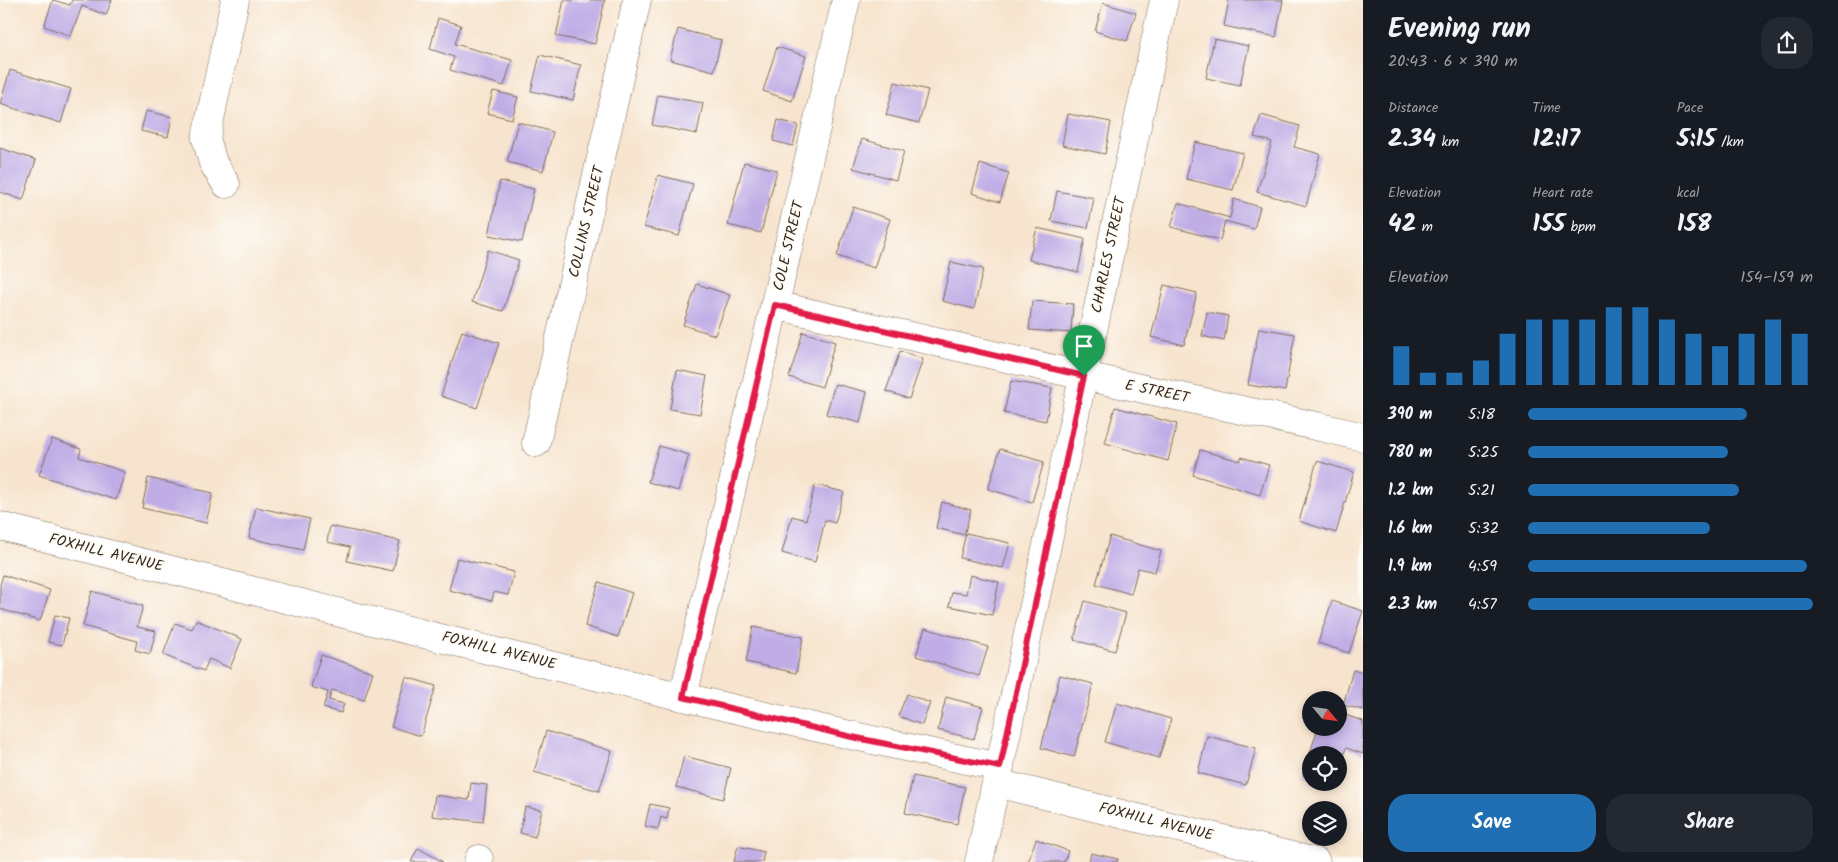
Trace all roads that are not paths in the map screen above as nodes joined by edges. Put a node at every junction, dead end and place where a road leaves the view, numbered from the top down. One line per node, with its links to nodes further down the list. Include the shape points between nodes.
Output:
1 (235, 0): 5 (street, via 206,138 213,163)
2 (637, 0): 9 (street, COLLINS STREET)
3 (846, 0): 6 (street, COLE STREET)
4 (1164, 0): 7 (street, CHARLES STREET)
5 (226, 184)
6 (775, 305): 7 (street, E STREET); 11 (street, COLE STREET)
7 (1084, 376): 8 (street, E STREET); 12 (street, CHARLES STREET)
8 (1363, 437)
9 (536, 443)
10 (0, 526): 11 (street, FOXHILL AVENUE)
11 (683, 697): 12 (street, FOXHILL AVENUE)
12 (998, 775): 13 (street, CHARLES STREET); 14 (street, FOXHILL AVENUE)
13 (980, 862)
14 (1316, 862)

